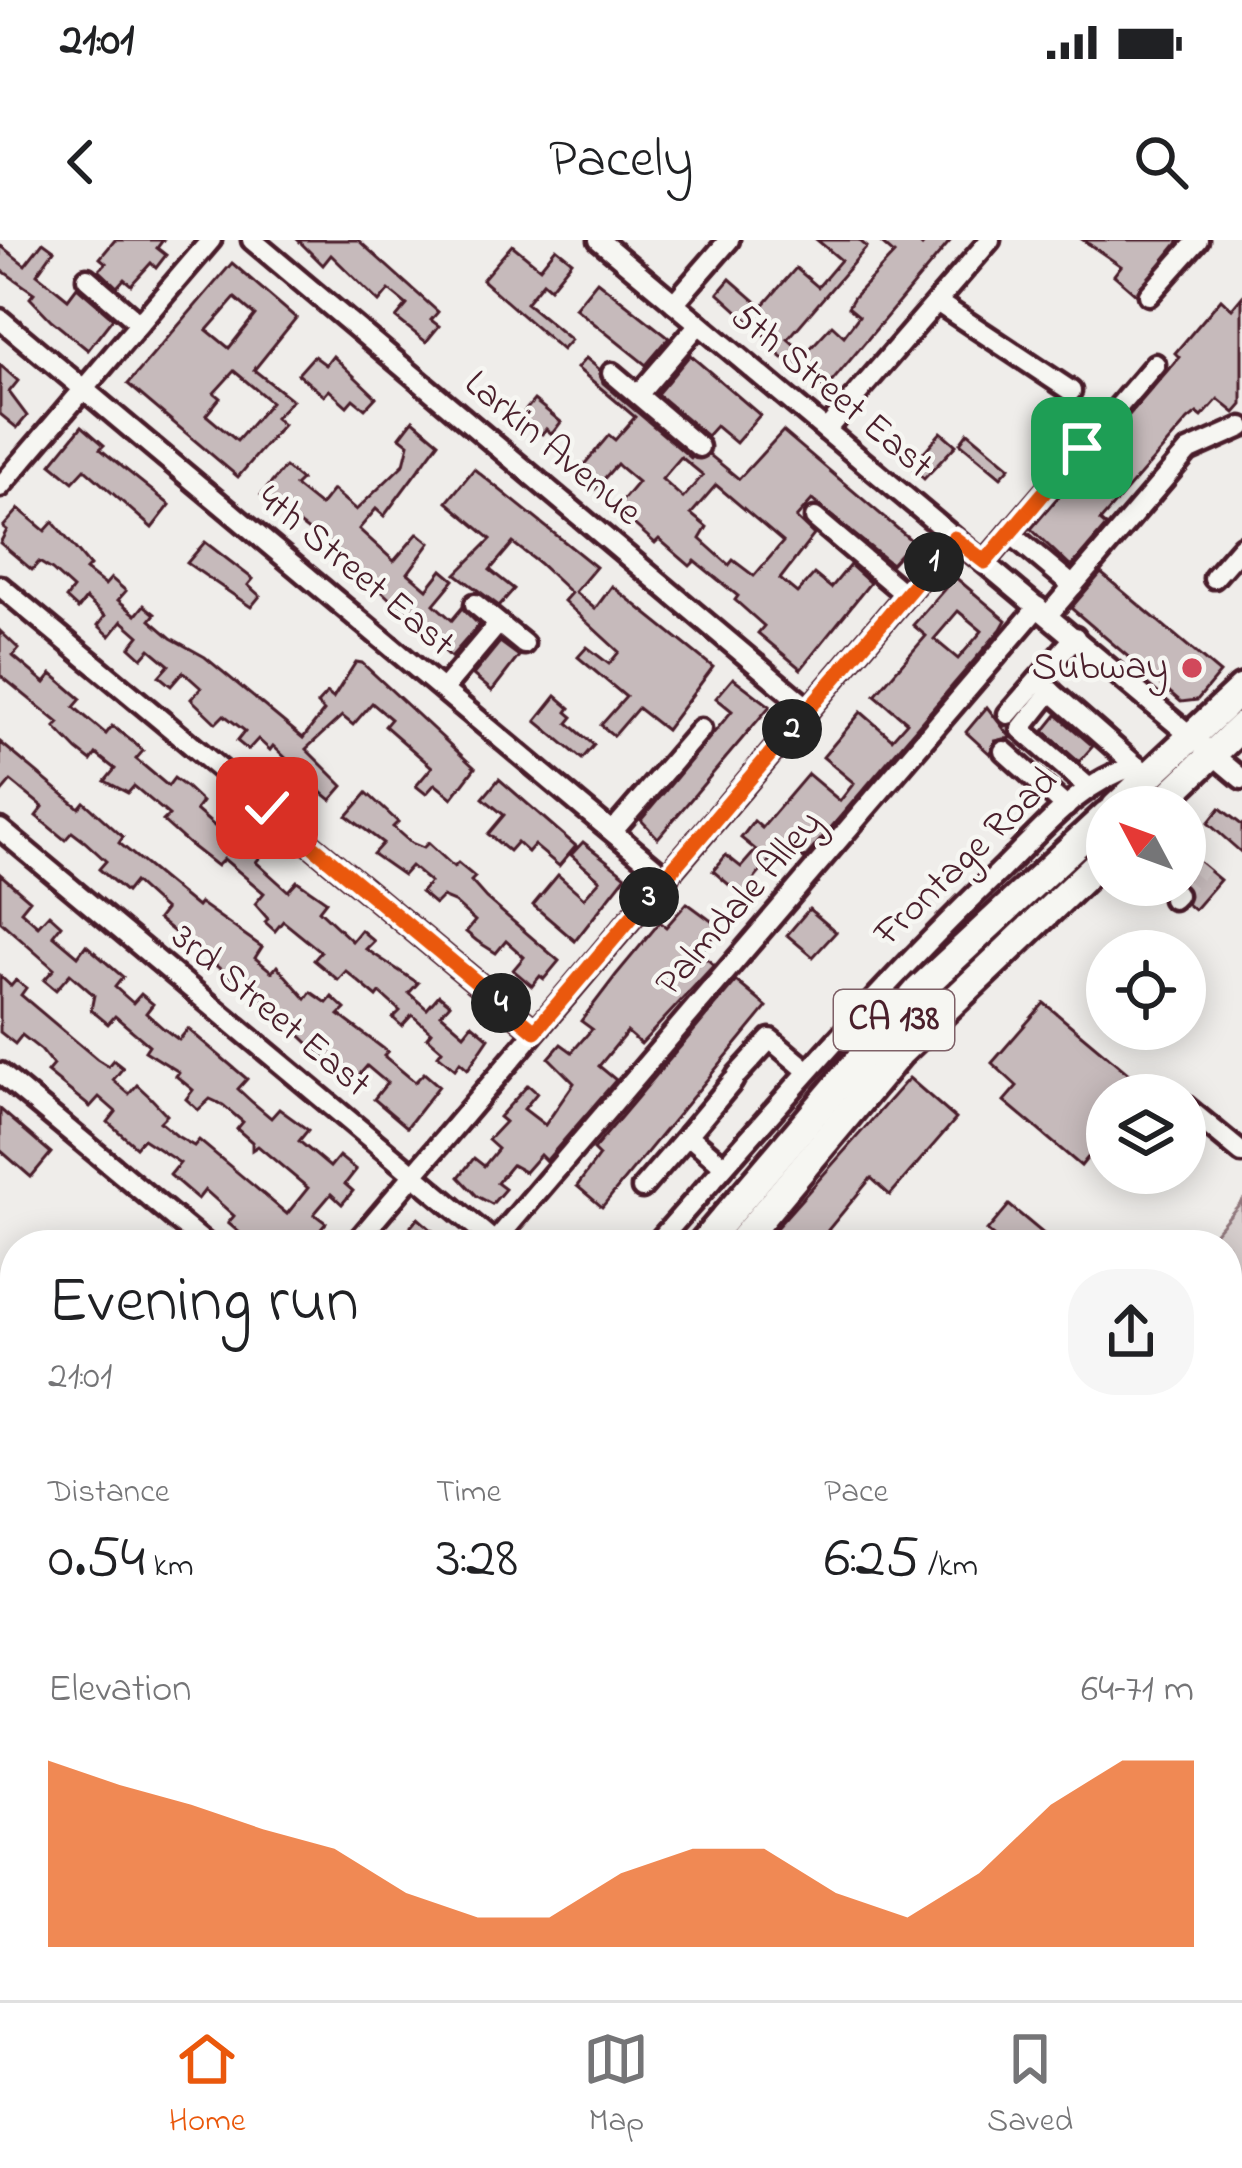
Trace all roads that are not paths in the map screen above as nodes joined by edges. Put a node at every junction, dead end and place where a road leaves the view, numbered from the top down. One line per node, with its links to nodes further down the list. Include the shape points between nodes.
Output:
1 (212, 240): 12 (street)
2 (252, 240): 40 (street, Larkin Avenue)
3 (599, 240): 10 (street, 5th Street East)
4 (729, 240): 10 (street)
5 (990, 240): 9 (street)
6 (1198, 240): 8 (street)
7 (87, 278): 12 (street)
8 (1149, 296)
9 (937, 302): 17 (street); 20 (street)
10 (674, 303): 13 (street, 5th Street East)
11 (0, 320): 16 (street, 4th Street East)
12 (139, 323): 16 (street)
13 (699, 324): 18 (street); 20 (street, 5th Street East)
14 (1155, 364): 24 (street)
15 (612, 373): 18 (street)
16 (85, 389): 22 (street); 38 (street, 4th Street East)
17 (1071, 391)
18 (638, 395): 21 (street)
19 (1242, 427): 30 (street, Palmdale Alley, via 1188,451)
20 (826, 430): 25 (street, 5th Street East)
21 (699, 447)
22 (0, 487)
23 (815, 518): 31 (street)
24 (1010, 533): 27 (street); 30 (street)
25 (954, 538): 27 (street, 5th Street East); 31 (street)
26 (1242, 546): 28 (street)
27 (985, 562): 33 (street, 5th Street East)
28 (1214, 578)
29 (0, 586): 59 (street)
30 (1073, 586): 33 (street, Palmdale Alley)
31 (906, 595): 40 (street)
32 (475, 604): 34 (street)
33 (1043, 611): 35 (street, 5th Street East); 73 (street, Palmdale Alley)
34 (499, 624): 36 (street); 38 (street)
35 (1075, 637): 37 (street); 44 (street, 5th Street East)
36 (524, 644)
37 (1045, 686): 41 (street); 46 (street); 48 (street, via 1021,729)
38 (444, 688): 55 (street, 4th Street East)
39 (1242, 689): 44 (highway)
40 (809, 709): 58 (street)
41 (1009, 714)
42 (1242, 727): 44 (highway)
43 (701, 729): 55 (street)
44 (1201, 746): 46 (highway); 47 (street, 5th Street East); 51 (highway)
45 (1004, 751): 53 (street)
46 (1144, 770): 49 (street, Frontage Road); 50 (highway)
47 (1242, 779)
48 (1087, 786)
49 (1091, 786)
50 (1132, 786)
51 (1172, 786)
52 (1086, 789): 53 (street, Frontage Road)
53 (1066, 807): 60 (street, Frontage Road)
54 (0, 829): 66 (street, 3rd Street East)
55 (613, 831): 58 (street, 4th Street East)
56 (1086, 835): 69 (highway, CA 138, via 918,991)
57 (1086, 875): 76 (highway, CA 138, via 899,1053)
58 (667, 877): 59 (street)
59 (535, 1031): 66 (street)
60 (808, 1071): 63 (street, via 775,1033); 65 (street, Frontage Road)
61 (0, 1073): 70 (street)
62 (1206, 1123): 64 (street)
63 (688, 1135): 65 (street); 68 (street)
64 (1242, 1153)
65 (724, 1166): 67 (street, Frontage Road)
66 (414, 1174): 71 (street); 72 (street, 3rd Street East)
67 (711, 1182): 69 (street); 74 (street, Frontage Road)
68 (642, 1188)
69 (728, 1215): 75 (highway, CA 138)
70 (189, 1230)
71 (367, 1230)
72 (479, 1230)
73 (507, 1230)
74 (669, 1230)
75 (715, 1230)
76 (751, 1230)

